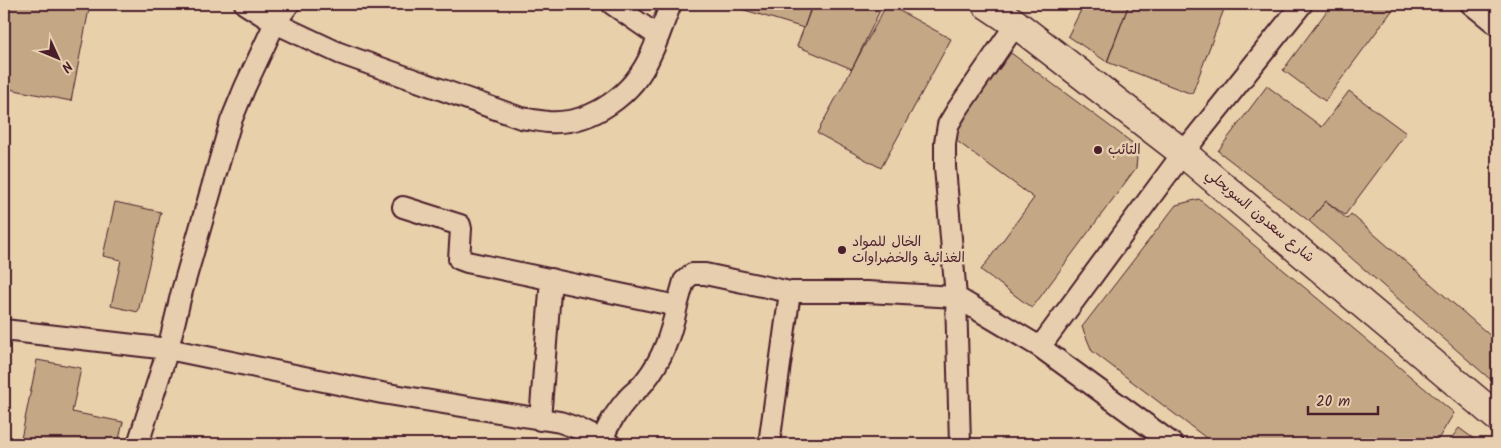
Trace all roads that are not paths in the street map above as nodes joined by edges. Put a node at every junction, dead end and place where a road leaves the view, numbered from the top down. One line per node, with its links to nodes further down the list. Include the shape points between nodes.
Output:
1 (244, 4): 8 (street)
2 (289, 4): 8 (street)
3 (612, 4): 11 (street)
4 (671, 4): 11 (street)
5 (986, 4): 9 (main road, شارع سعدون السويحلي)
6 (1302, 4): 12 (street)
7 (1471, 4): 10 (street)
8 (275, 23): 11 (street, via 339,53 521,118 549,122 576,120 600,111 619,97 639,76); 20 (street, via 231,121)
9 (1016, 24): 12 (main road, شارع سعدون السويحلي); 16 (street, via 948,125 945,166)
10 (1497, 25)
11 (658, 36)
12 (1183, 152): 19 (street); 21 (main road, شارع سعدون السويحلي)
13 (403, 207): 14 (street, via 460,225 461,261)
14 (551, 279): 17 (street); 22 (street)
15 (790, 292): 16 (street, via 867,292); 17 (street, via 692,274 684,281); 25 (street)
16 (956, 298): 19 (street); 26 (street)
17 (677, 306): 23 (street, via 672,329 657,364 645,382 627,399)
18 (4, 330): 20 (street)
19 (1040, 347): 27 (street)
20 (168, 349): 22 (street, via 382,393); 24 (street)
21 (1497, 417)
22 (540, 420): 23 (street, via 578,428)
23 (604, 443)
24 (138, 444)
25 (769, 444)
26 (960, 444)
27 (1174, 444)

